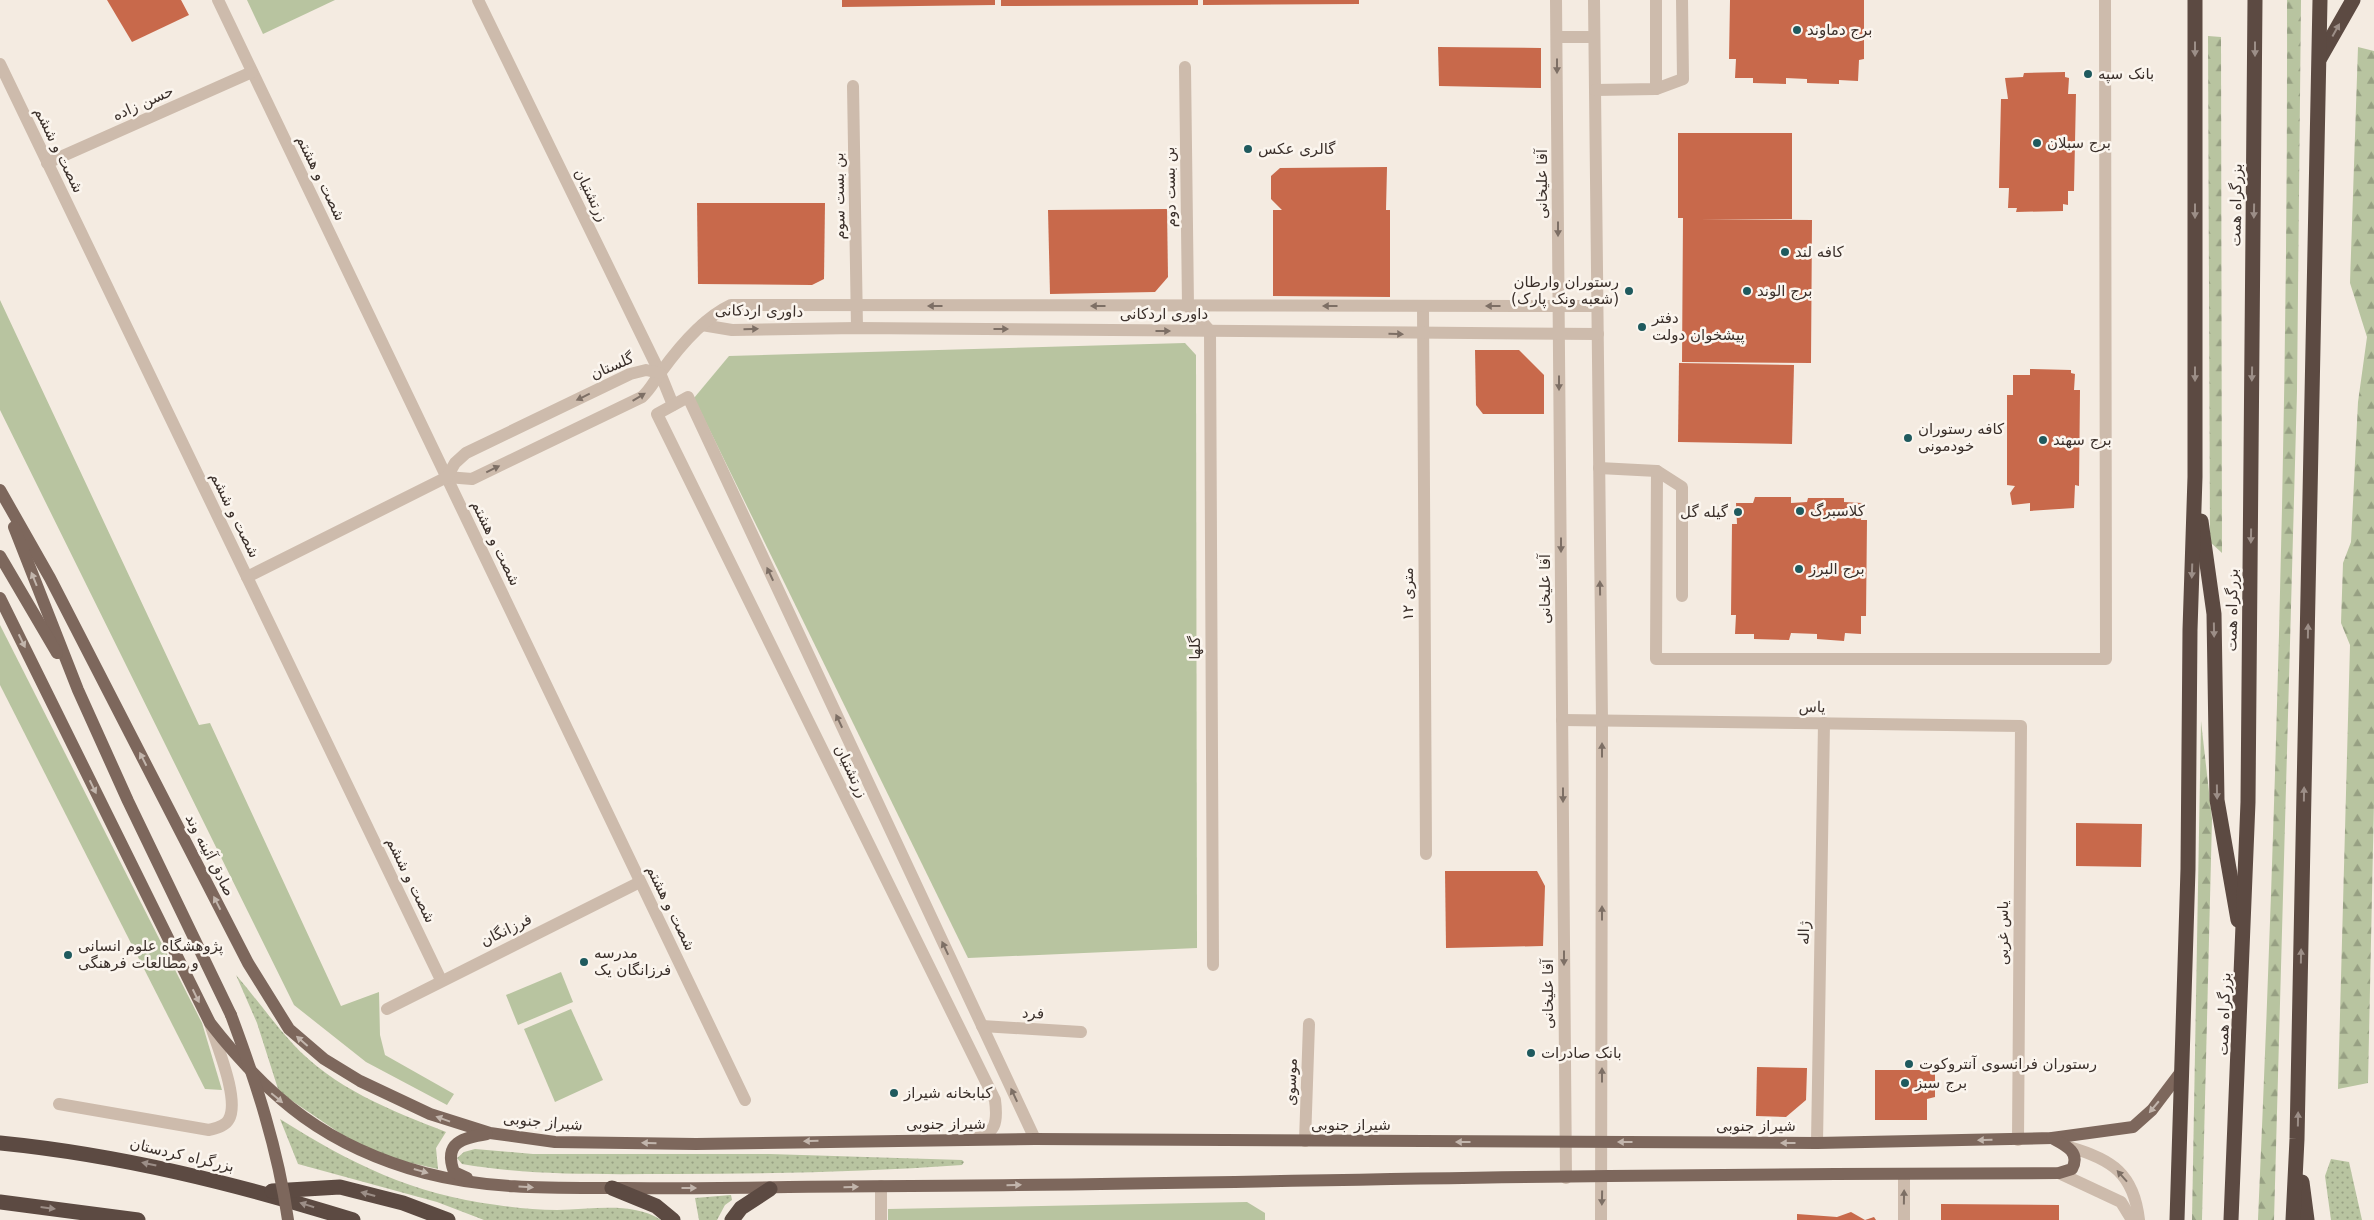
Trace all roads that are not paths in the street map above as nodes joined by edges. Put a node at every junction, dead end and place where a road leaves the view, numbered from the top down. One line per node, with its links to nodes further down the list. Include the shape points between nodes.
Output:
1 (218, 0): 17 (street, شصت و هشتم)
2 (478, 0): 33 (street, زرتشتیان)
3 (1556, 0): 12 (street, آقا علیخانی)
4 (1594, 0): 13 (street)
5 (1656, 0): 20 (street)
6 (1682, 0): 20 (street, via 1683,79)
7 (2105, 0): 36 (street, via 2106,659 1656,660)
8 (2195, 0): 38 (highway, one-way to 38)
9 (2255, 0): 51 (highway, بزرگراه همت, one-way to 51)
10 (2320, 0): 14 (highway)
11 (2353, 0): 14 (highway, one-way to 11)
12 (1557, 37): 13 (street); 25 (street, آقا علیخانی, one-way to 25)
13 (1594, 37): 19 (street)
14 (2320, 59): 65 (highway, one-way to 14)
15 (0, 64): 21 (street, شصت و ششم)
16 (1185, 67): 23 (street, بن بست دوم)
17 (252, 72): 21 (street, حسن زاده); 37 (street, شصت و هشتم)
18 (853, 86): 22 (street, بن بست سوم)
19 (1595, 90): 20 (street); 26 (street)
20 (1656, 90)
21 (47, 163): 41 (street, شصت و ششم)
22 (858, 306): 23 (street, داوری اردکانی, one-way to 22); 27 (street, داوری اردکانی, via 731,305 716,312); 28 (street, بن بست سوم)
23 (1188, 306): 24 (street, داوری اردکانی, one-way to 23); 29 (street)
24 (1423, 306): 25 (street, داوری اردکانی, one-way to 24); 30 (street, ۱۲ متری)
25 (1559, 306): 26 (street, داوری اردکانی); 31 (street, آقا علیخانی)
26 (1598, 306): 32 (street)
27 (702, 325): 28 (street, داوری اردکانی, one-way to 28, via 732,330); 33 (street)
28 (857, 328): 29 (street, داوری اردکانی, one-way to 29)
29 (1210, 331): 30 (street, داوری اردکانی, one-way to 30); 52 (street, گلها)
30 (1423, 334): 31 (street, داوری اردکانی); 49 (street, ۱۲ متری)
31 (1559, 334): 32 (street, داوری اردکانی); 45 (street, آقا علیخانی, one-way to 45)
32 (1598, 334): 35 (street)
33 (660, 373): 34 (street, زرتشتیان); 37 (street, گلستان, one-way to 37, via 646,370 630,374 500,436 466,453); 37 (street, one-way to 33, via 472,479 642,397 653,387)
34 (673, 405): 57 (street, زرتشتیان, one-way to 34, via 688,398); 66 (street, زرتشتیان, via 657,414 995,1100 997,1117 992,1130 982,1137)
35 (1599, 468): 36 (street); 46 (street, one-way to 35)
36 (1657, 471): 42 (street, via 1682,486)
37 (446, 477): 41 (street, گلستان); 50 (street, شصت و هشتم)
38 (2195, 477): 51 (highway, one-way to 51, via 2214,614 2217,800); 59 (highway, one-way to 59)
39 (0, 491): 44 (main road, صادق آئینه وند, one-way to 39); 62 (main road, صادق آئینه وند, one-way to 39, via 430,1114 360,1081 324,1059 289,1030 248,963 50,578)
40 (0, 556): 44 (main road, صادق آئینه وند)
41 (247, 577): 53 (street, شصت و ششم)
42 (1682, 596)
43 (0, 598): 55 (main road, one-way to 55)
44 (78, 690): 85 (main road, صادق آئینه وند, bridge, via 230,1016 257,1085)
45 (1562, 720): 46 (street, یاس); 70 (street, آقا علیخانی, one-way to 70)
46 (1602, 720): 47 (street, یاس); 68 (street, one-way to 46)
47 (1824, 723): 48 (street, یاس); 72 (street, ژاله)
48 (2021, 726): 67 (street, یاس غربی)
49 (1426, 854)
50 (640, 882): 53 (street, فرزانگان); 60 (street, شصت و هشتم)
51 (2244, 952): 96 (highway, بزرگراه همت)
52 (1213, 965)
53 (441, 980): 54 (street, فرزانگان)
54 (388, 1009)
55 (210, 1023): 61 (street, via 230,1089 232,1107 229,1120 223,1126 209,1130); 78 (main road, one-way to 78, via 238,1059 276,1098 331,1136 385,1161)
56 (1309, 1024): 69 (street, موسوی)
57 (982, 1026): 58 (street, فرد); 64 (street, زرتشتیان, one-way to 57)
58 (1081, 1032)
59 (2183, 1068): 63 (main road, شیراز جنوبی, one-way to 63, via 2152,1110 2133,1127); 95 (highway)
60 (746, 1100)
61 (59, 1104)
62 (490, 1133): 66 (main road, شیراز جنوبی, one-way to 62, via 696,1144 555,1142); 78 (main road, via 458,1141 452,1149 450,1162 454,1172)
63 (2052, 1138): 67 (main road, شیراز جنوبی); 73 (main road)
64 (1035, 1139): 66 (main road, شیراز جنوبی); 69 (main road, شیراز جنوبی)
65 (2297, 1139): 97 (highway); 98 (highway)
66 (960, 1140)
67 (2018, 1140): 72 (main road, شیراز جنوبی, one-way to 72)
68 (1602, 1141): 70 (main road, شیراز جنوبی); 72 (main road, شیراز جنوبی, one-way to 68); 76 (street)
69 (1305, 1142): 70 (main road, شیراز جنوبی, one-way to 69)
70 (1565, 1142): 77 (street, آقا علیخانی)
71 (0, 1143): 82 (highway, بزرگراه کردستان, one-way to 71, via 149,1164)
72 (1817, 1143)
73 (2069, 1147): 74 (main road, via 2075,1155 2075,1163 2072,1169); 94 (street, one-way to 73, via 2136,1198 2124,1176 2104,1160)
74 (2059, 1173): 75 (main road); 93 (street, via 2120,1202)
75 (1904, 1174): 76 (main road); 92 (street, one-way to 75)
76 (1602, 1176): 77 (main road); 91 (street, one-way to 91)
77 (1566, 1178): 79 (main road, one-way to 77)
78 (478, 1184): 80 (main road, one-way to 80)
79 (881, 1186): 81 (main road, one-way to 79); 90 (street)
80 (612, 1188): 81 (main road, one-way to 81); 88 (highway, via 656,1206)
81 (770, 1189): 89 (highway, via 741,1208)
82 (264, 1192): 86 (highway, بزرگراه کردستان, one-way to 82); 87 (highway, one-way to 82, via 404,1203 340,1187)
83 (0, 1202): 84 (highway, one-way to 84)
84 (138, 1220)
85 (288, 1220)
86 (353, 1220)
87 (448, 1220)
88 (673, 1220)
89 (732, 1220)
90 (880, 1220)
91 (1601, 1220)
92 (1904, 1220)
93 (2132, 1220)
94 (2139, 1220)
95 (2177, 1220)
96 (2231, 1220)
97 (2293, 1220)
98 (2307, 1220)

